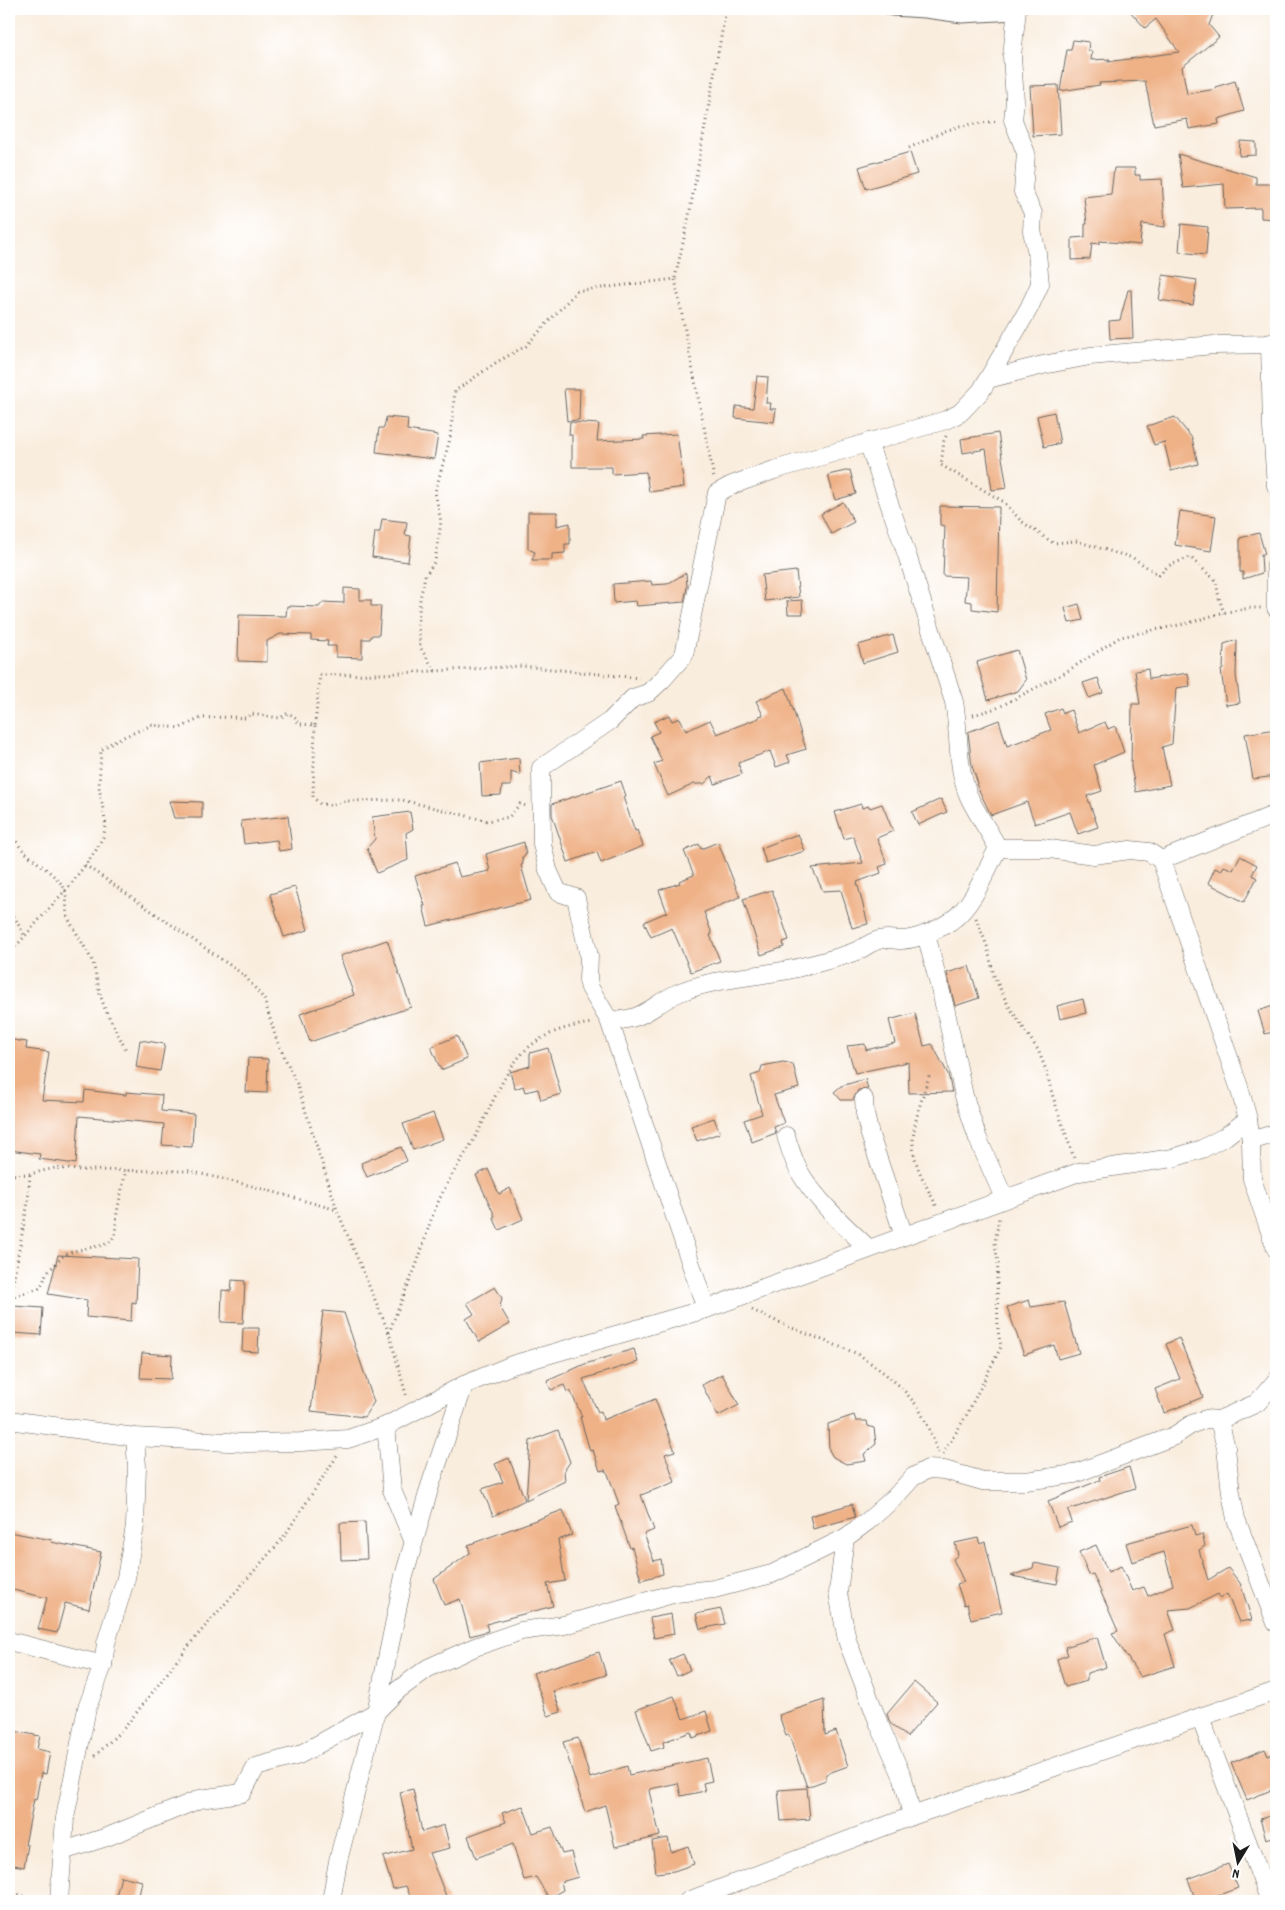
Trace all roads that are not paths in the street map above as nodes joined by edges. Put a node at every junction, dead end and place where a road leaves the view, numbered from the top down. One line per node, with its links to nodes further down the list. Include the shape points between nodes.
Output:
1 (887, 9): 2 (lane, via 962,18)
2 (1016, 12): 4 (street, via 1012,56 1013,120 1026,154 1023,192 1034,213 1032,232 1040,284 1030,308)
3 (1273, 343): 4 (street, via 1090,356); 6 (street, via 1272,428)
4 (988, 379): 5 (street, via 960,413)
5 (868, 442): 10 (street, via 954,702 958,750 969,797); 13 (street, via 774,470 717,493 684,655 648,693 633,698 610,721 541,768 542,844 548,870 558,892 576,898 588,950 590,988)
6 (1276, 486)
7 (1276, 564): 8 (street)
8 (1276, 608)
9 (1276, 814): 11 (street)
10 (998, 848): 11 (street, via 1042,848 1094,855 1130,850 1149,852); 12 (street, via 968,904 953,919)
11 (1161, 860): 15 (street)
12 (926, 934): 13 (street, via 902,940 881,939 805,966 707,985 678,993 624,1021); 19 (street, via 964,1096 978,1139)
13 (609, 1020): 23 (street)
14 (864, 1099): 20 (street, via 870,1135)
15 (1248, 1120): 18 (street); 19 (street, via 1202,1149 1173,1158 1079,1172)
16 (1276, 1133): 18 (street)
17 (786, 1136): 21 (street, via 801,1175 826,1206)
18 (1251, 1141): 22 (street, via 1252,1179)
19 (1004, 1198): 20 (street)
20 (904, 1236): 21 (street)
21 (868, 1248): 23 (street)
22 (1276, 1249)
23 (706, 1308): 25 (street, via 512,1365)
24 (1276, 1381): 27 (street, via 1256,1403)
25 (464, 1385): 28 (street); 31 (street)
26 (9, 1420): 29 (street)
27 (1220, 1420): 30 (street, via 1206,1419 1192,1424 1174,1436 1074,1474 1026,1481 983,1481 928,1469 913,1477 895,1497); 32 (street, via 1236,1519)
28 (386, 1426): 29 (street, via 348,1439 302,1442 246,1443); 31 (street, via 392,1490)
29 (135, 1436): 34 (street, via 135,1526 126,1578)
30 (845, 1538): 36 (street, via 772,1574 714,1589 676,1593 564,1625 521,1632 476,1647 428,1668 398,1690); 38 (street, via 838,1593 847,1640 903,1778)
31 (413, 1540): 36 (street)
32 (1276, 1623)
33 (9, 1641): 34 (street)
34 (102, 1665): 39 (street, via 87,1708 65,1818)
35 (1276, 1691): 37 (street)
36 (376, 1712): 39 (street, via 299,1755 256,1767 242,1793 200,1799 107,1837); 41 (street)
37 (1200, 1717): 38 (street); 43 (street)
38 (912, 1816): 42 (street)
39 (63, 1850): 40 (street)
40 (59, 1901)
41 (331, 1901)
42 (688, 1901)
43 (1270, 1901)

